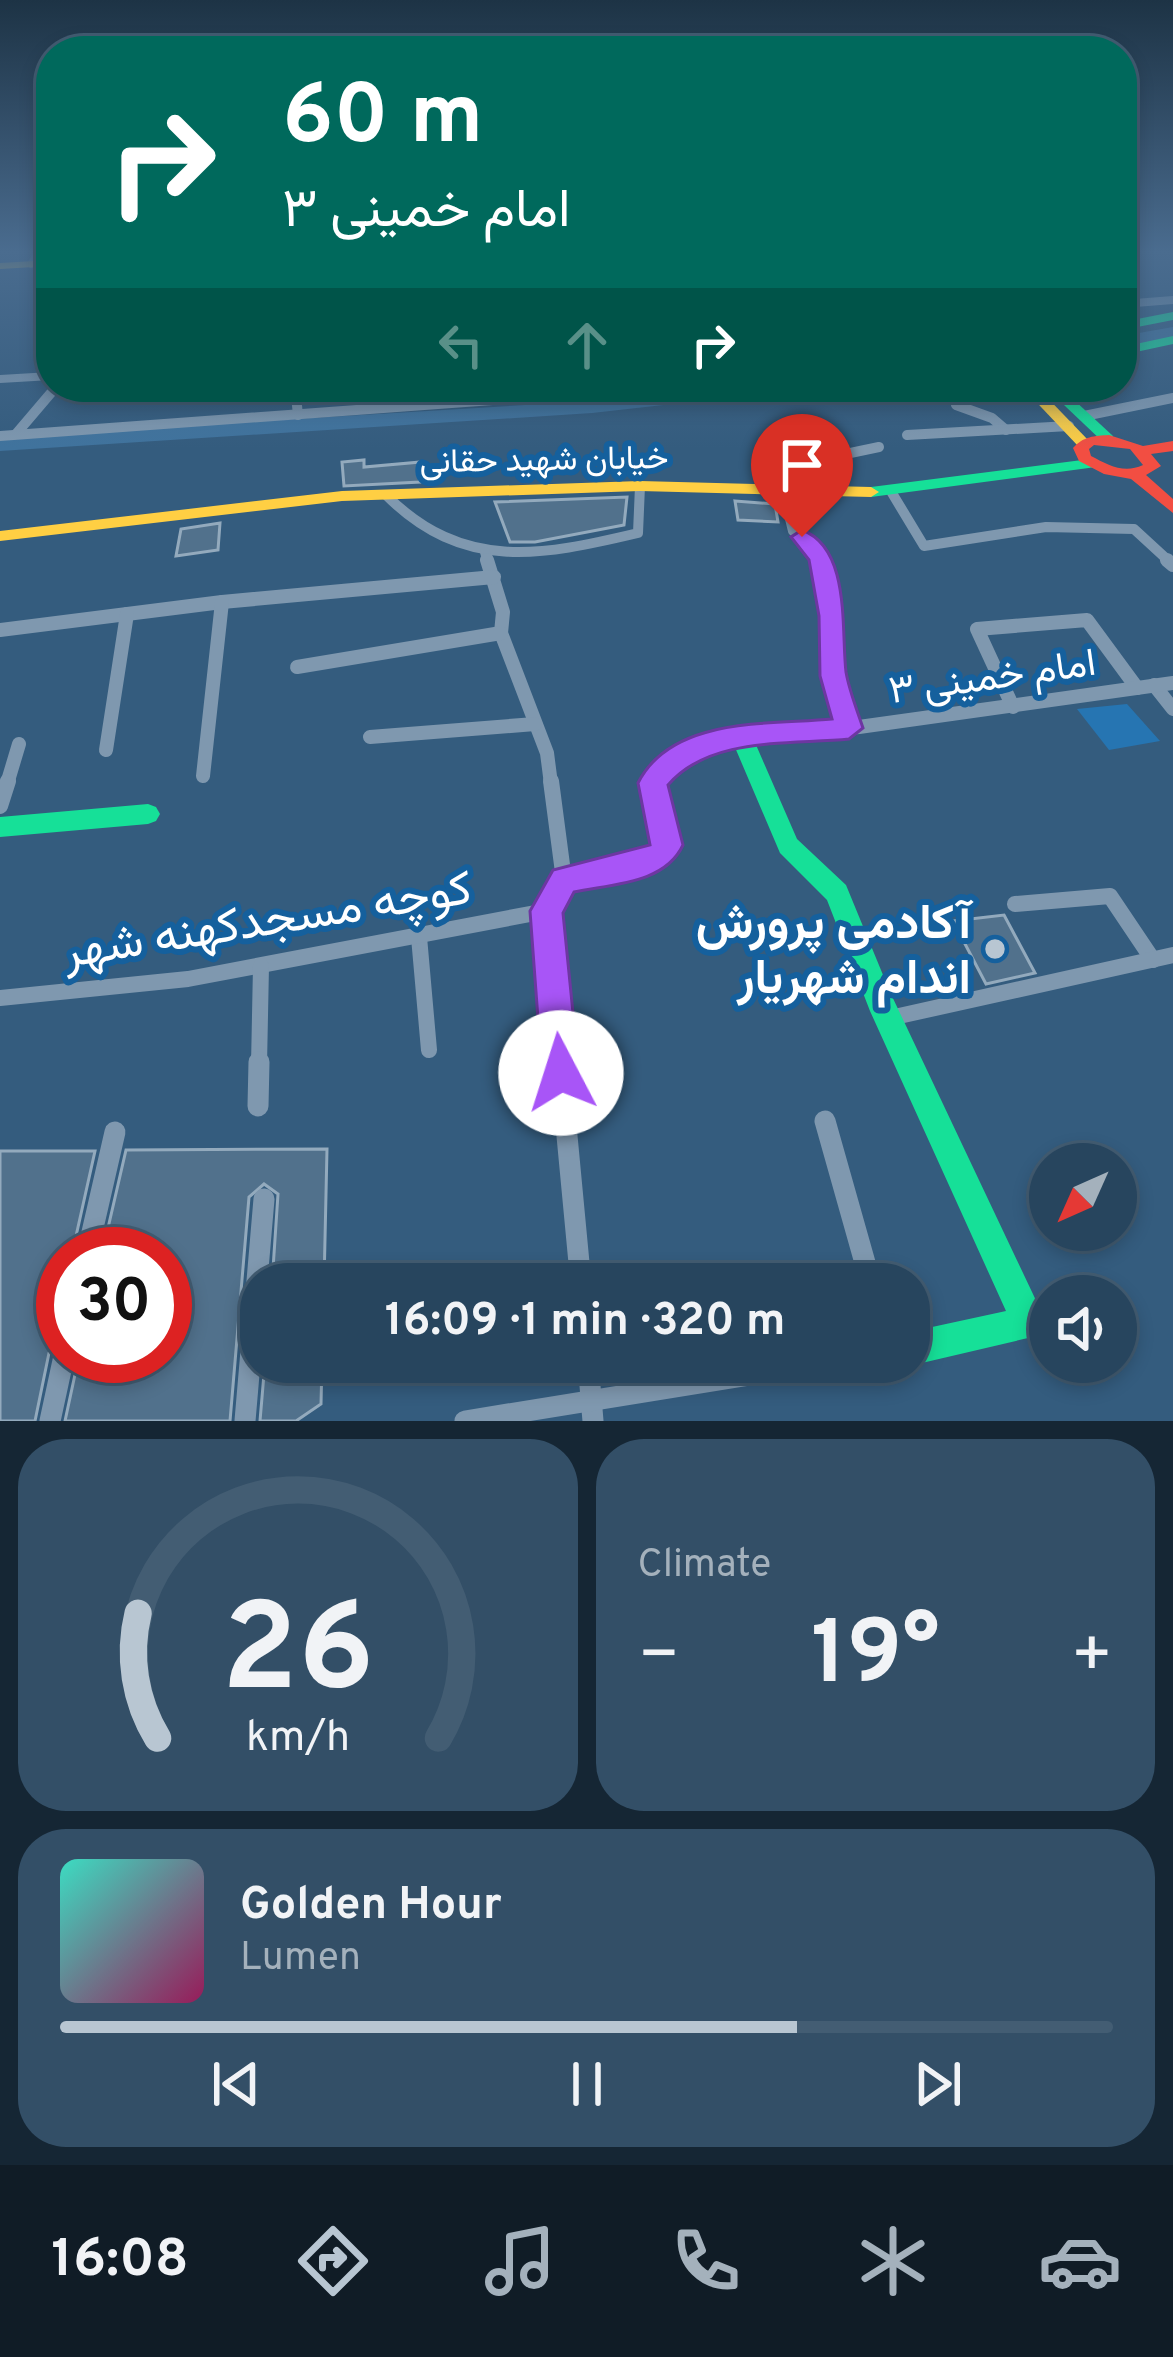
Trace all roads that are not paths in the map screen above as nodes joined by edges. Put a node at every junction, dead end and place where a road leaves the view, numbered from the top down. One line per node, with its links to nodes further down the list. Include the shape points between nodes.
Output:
1 (1171, 316): 2 (main road)
2 (1137, 323)
3 (1170, 343): 4 (main road)
4 (1137, 348)
5 (36, 377): 6 (street)
6 (0, 379)
7 (1173, 398): 15 (street)
8 (43, 402): 17 (street)
9 (297, 402): 14 (street)
10 (498, 402): 14 (street)
11 (1050, 402): 15 (main road)
12 (1063, 402): 15 (main road)
13 (956, 405): 16 (street)
14 (298, 416): 17 (street)
15 (1077, 421): 16 (street); 20 (main road); 24 (main road)
16 (1006, 430): 18 (street)
17 (16, 434): 19 (street)
18 (907, 435)
19 (0, 436)
20 (1108, 439): 23 (main road); 24 (main road, خیابان شهید حقانی)
21 (1173, 446): 23 (main road)
22 (879, 447): 28 (street, via 817,460)
23 (1142, 451): 25 (main road, via 1153,466)
24 (1087, 454): 25 (main road, via 1108,472); 29 (main road, خیابان شهید حقانی)
25 (1137, 476): 31 (main road)
26 (640, 486): 27 (main road, خیابان شهید حقانی); 30 (main road, خیابان شهید حقانی); 33 (street, via 638,533 549,555)
27 (784, 494): 28 (main road, خیابان شهید حقانی); 46 (street, via 793,531 820,558 833,676)
28 (827, 494): 29 (main road, خیابان شهید حقانی)
29 (892, 494): 34 (street, via 924,546 1059,527 1134,529)
30 (386, 495): 32 (main road, خیابان شهید حقانی); 33 (street, via 422,528)
31 (1173, 508)
32 (0, 536)
33 (485, 552): 35 (street)
34 (1173, 565)
35 (494, 577): 36 (street); 39 (street)
36 (223, 602): 37 (street); 51 (street)
37 (127, 614): 38 (street); 50 (street)
38 (0, 630)
39 (501, 633): 40 (street); 45 (street)
40 (297, 667)
41 (1173, 682): 42 (street, امام خمینی ۳)
42 (1146, 686): 43 (street, امام خمینی ۳); 43 (street, via 1087,620 977,629); 44 (street)
43 (1013, 707): 46 (street, امام خمینی ۳)
44 (1173, 709)
45 (535, 724): 47 (street); 55 (street, via 547,753)
46 (849, 728): 48 (street, امام خمینی ۳)
47 (370, 737)
48 (742, 737): 55 (street, امام خمینی ۳, via 708,742 653,783 668,845 662,855); 63 (main road, via 788,847 836,893)
49 (20, 744): 52 (street)
50 (106, 750)
51 (202, 776)
52 (0, 806)
53 (148, 814): 54 (main road)
54 (0, 827)
55 (564, 880): 57 (street)
56 (1015, 904): 60 (street, via 1110,896)
57 (546, 911): 58 (street, کوچه مسجدکهنه شهر); 70 (street)
58 (419, 937): 61 (street, کوچه مسجدکهنه شهر); 64 (street)
59 (1173, 955): 60 (street)
60 (1153, 960): 63 (street)
61 (261, 966): 62 (street, کوچه مسجدکهنه شهر); 65 (street)
62 (0, 998)
63 (890, 1018): 72 (main road, via 1030,1323)
64 (429, 1050)
65 (258, 1106)
66 (825, 1121): 71 (street)
67 (115, 1132): 69 (street)
68 (264, 1198): 77 (street)
69 (93, 1227)
70 (579, 1263)
71 (865, 1263)
72 (930, 1344)
73 (58, 1383): 76 (street)
74 (725, 1383): 75 (street)
75 (592, 1410): 78 (street)
76 (50, 1421)
77 (245, 1421)
78 (465, 1421)

